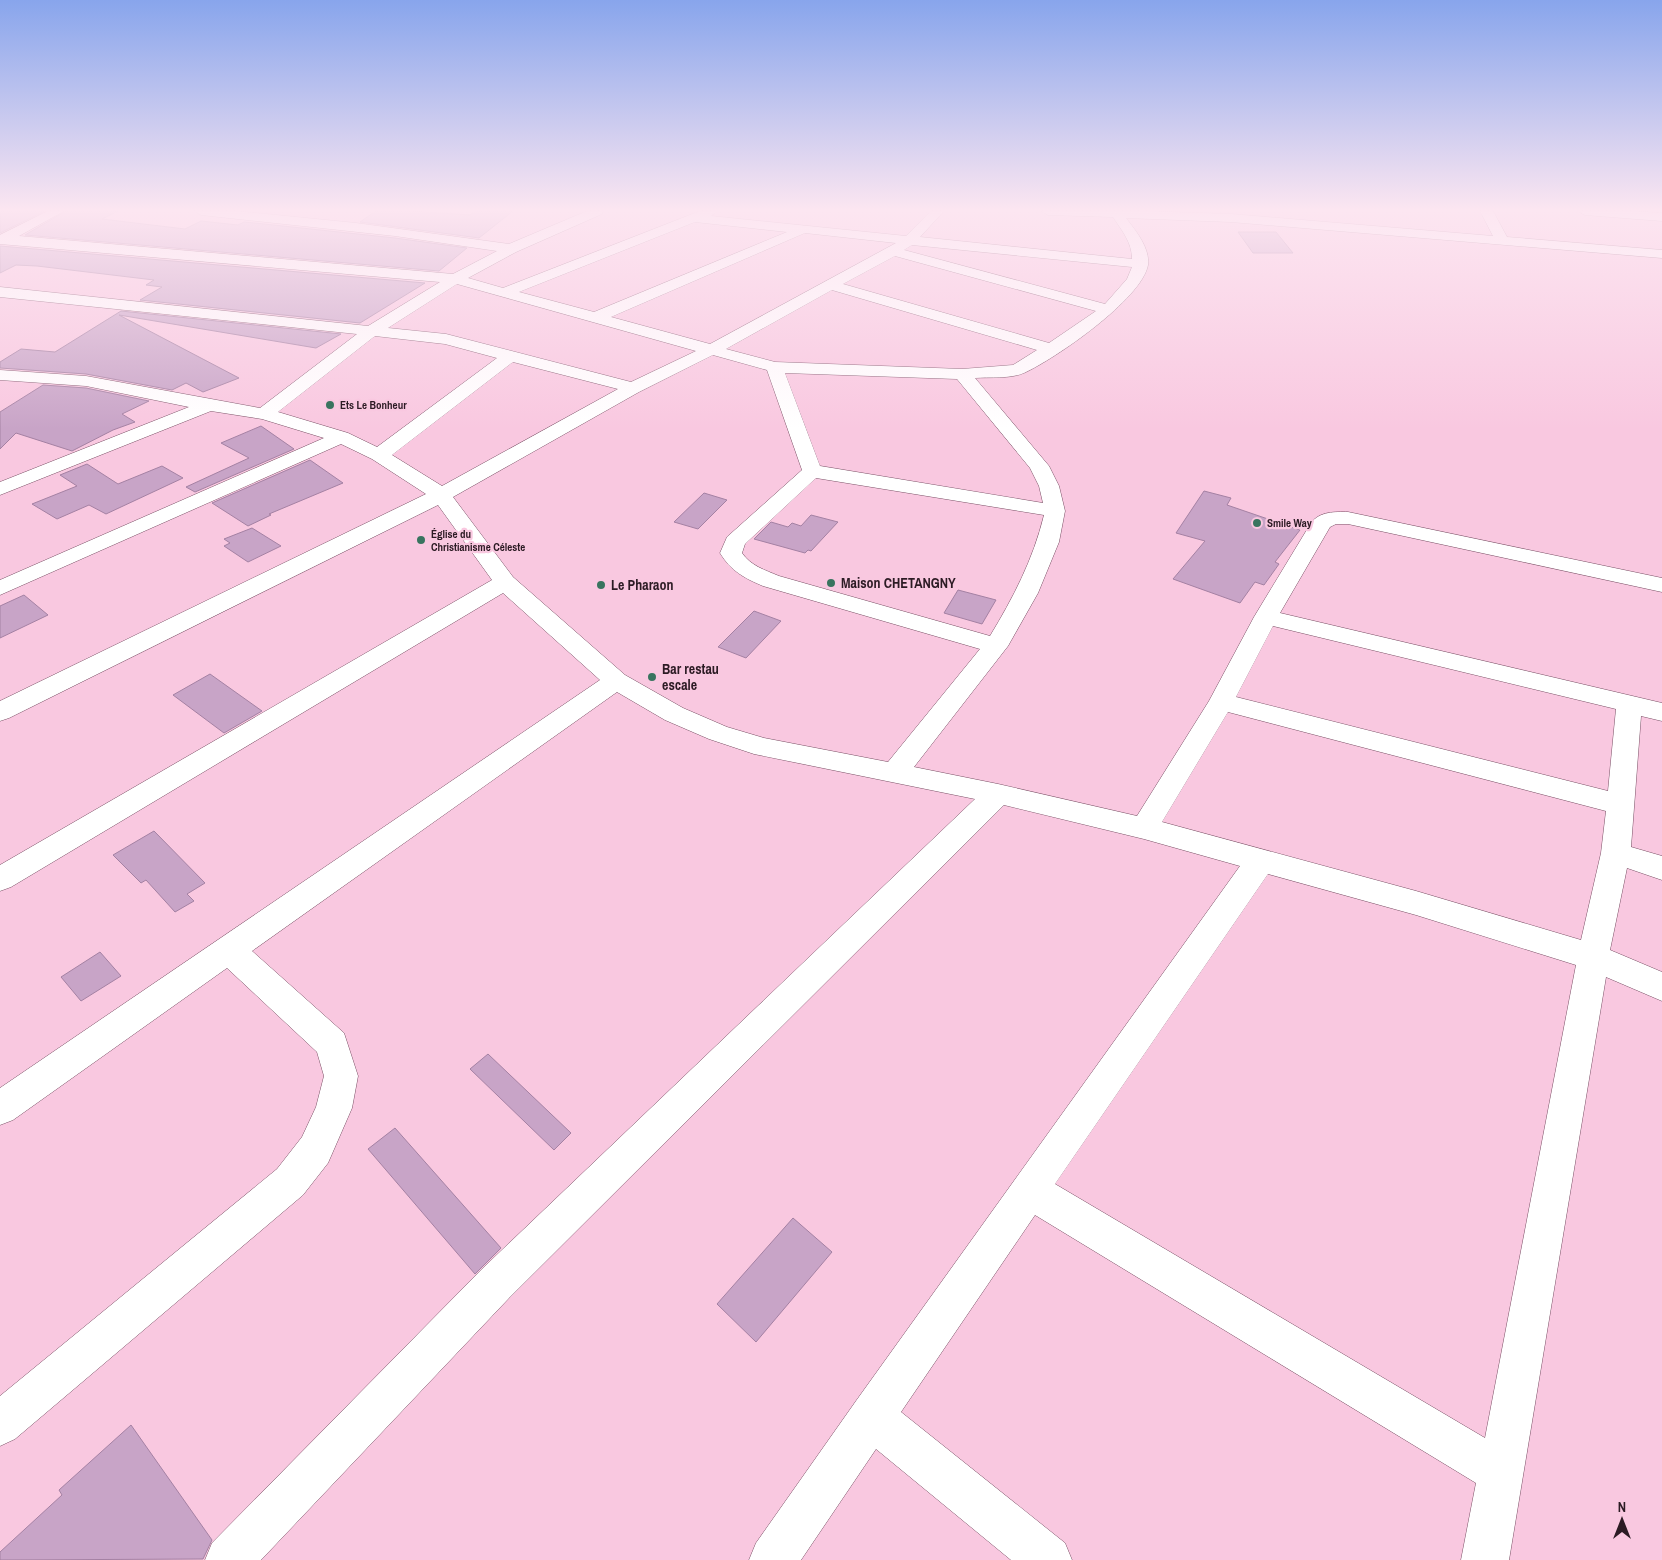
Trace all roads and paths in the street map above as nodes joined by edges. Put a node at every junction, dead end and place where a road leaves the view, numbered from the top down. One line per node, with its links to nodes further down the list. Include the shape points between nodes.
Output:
1 (447, 284): 12 (street)
2 (473, 284): 9 (street)
3 (526, 284): 9 (street)
4 (675, 284): 11 (street)
5 (830, 284): 13 (street); 14 (street)
6 (1014, 284): 10 (street)
7 (1131, 284): 10 (street)
8 (0, 292): 12 (street)
9 (505, 292): 11 (street)
10 (1107, 309): 13 (street)
11 (597, 317): 14 (street)
12 (370, 332): 15 (street, via 446,340); 21 (street)
13 (1051, 349): 18 (street, via 1017,370)
14 (711, 350): 16 (street); 19 (street)
15 (509, 357): 19 (street); 23 (street)
16 (774, 367): 18 (street); 24 (street)
17 (0, 374): 20 (street, via 86,380)
18 (962, 374): 27 (street, via 1040,466)
19 (633, 388): 26 (street)
20 (209, 405): 21 (street); 25 (street)
21 (264, 414): 22 (street)
22 (341, 437): 23 (street); 30 (street)
23 (379, 455): 26 (street)
24 (812, 471): 27 (street); 32 (street, via 735,542 732,553 738,565 771,580)
25 (0, 489)
26 (441, 495): 28 (street); 36 (street)
27 (1055, 510): 32 (street, via 1048,542 1027,593)
28 (505, 582): 33 (street); 44 (street)
29 (1662, 586): 31 (street, via 1348,518 1332,518 1322,523)
30 (0, 588)
31 (1266, 617): 34 (street); 35 (street)
32 (996, 646): 37 (street)
33 (616, 680): 37 (street, via 674,714 718,733 763,747); 45 (street)
34 (1221, 702): 39 (street); 40 (street)
35 (1646, 708): 39 (street)
36 (0, 712)
37 (895, 773): 38 (street)
38 (998, 794): 40 (street); 53 (street, via 496,1283)
39 (1620, 804): 41 (street)
40 (1144, 828): 42 (street)
41 (1616, 853): 43 (street); 46 (street)
42 (1261, 860): 46 (street); 49 (street)
43 (1662, 868)
44 (0, 879)
45 (228, 949): 48 (street); 51 (street, via 332,1044 341,1076 334,1108 315,1150 290,1182)
46 (1593, 957): 47 (street); 52 (street)
47 (1662, 987)
48 (0, 1108)
49 (1029, 1190): 50 (street); 52 (street)
50 (871, 1416): 54 (street); 55 (street)
51 (0, 1424)
52 (1500, 1472): 56 (street)
53 (229, 1560)
54 (773, 1560)
55 (1048, 1560)
56 (1485, 1560)

